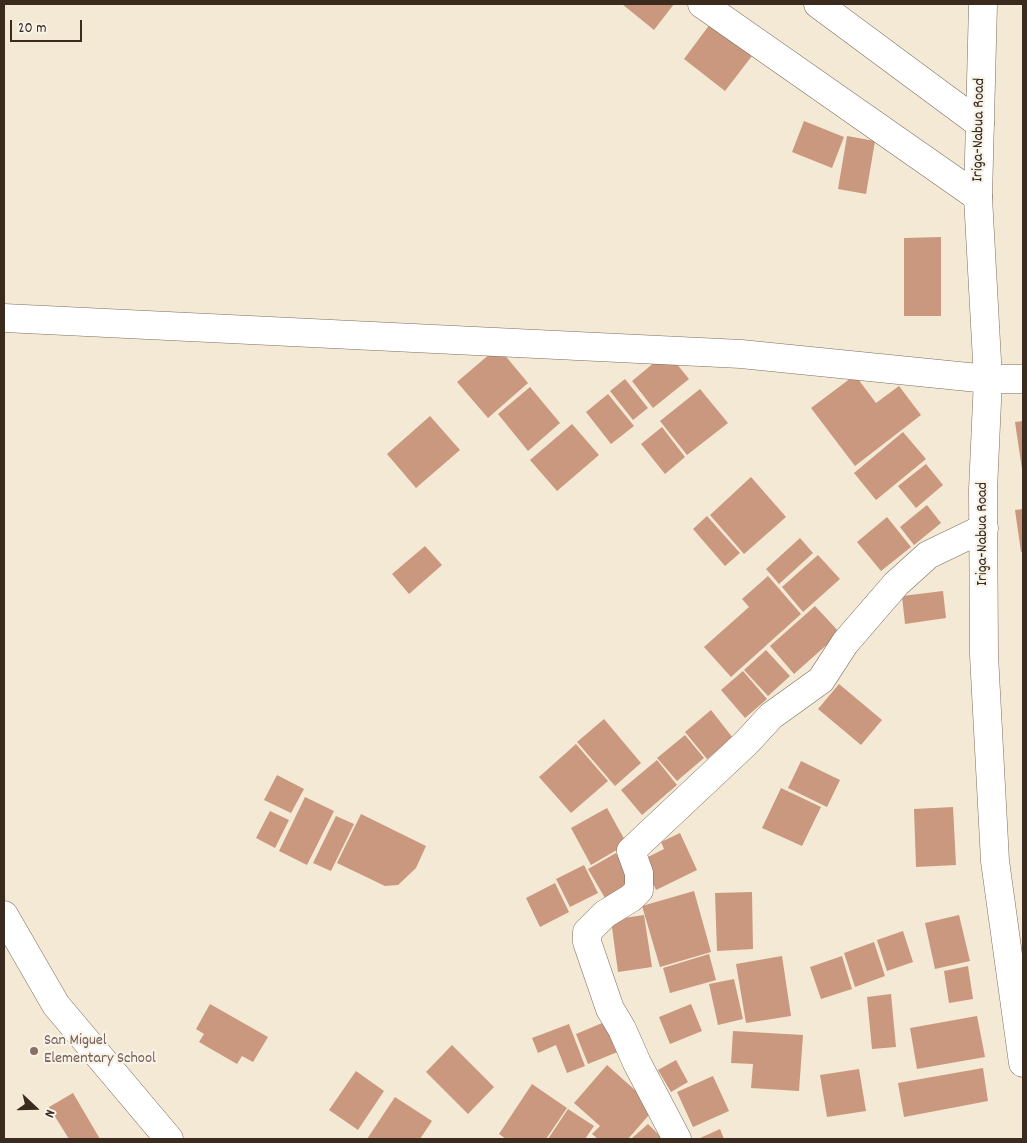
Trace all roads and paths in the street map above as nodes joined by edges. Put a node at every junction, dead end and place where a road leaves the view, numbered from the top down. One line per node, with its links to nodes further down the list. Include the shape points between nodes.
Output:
1 (702, 4): 5 (street)
2 (818, 4): 4 (street)
3 (983, 4): 4 (street, Iriga-Nabua Road)
4 (980, 124): 5 (street, Iriga-Nabua Road)
5 (978, 197): 7 (street, Iriga-Nabua Road)
6 (4, 318): 7 (street, via 741,354)
7 (988, 379): 8 (street); 9 (street, Iriga-Nabua Road)
8 (1023, 379)
9 (984, 528): 11 (street, Iriga-Nabua Road, via 984,655 995,861); 13 (street, via 928,555 896,584 845,642 821,680 771,716 631,851 639,873 639,890 605,914 587,932 587,942 610,1010)
10 (4, 915): 12 (street, via 56,1005)
11 (1023, 1063)
12 (169, 1139)
13 (677, 1139)

